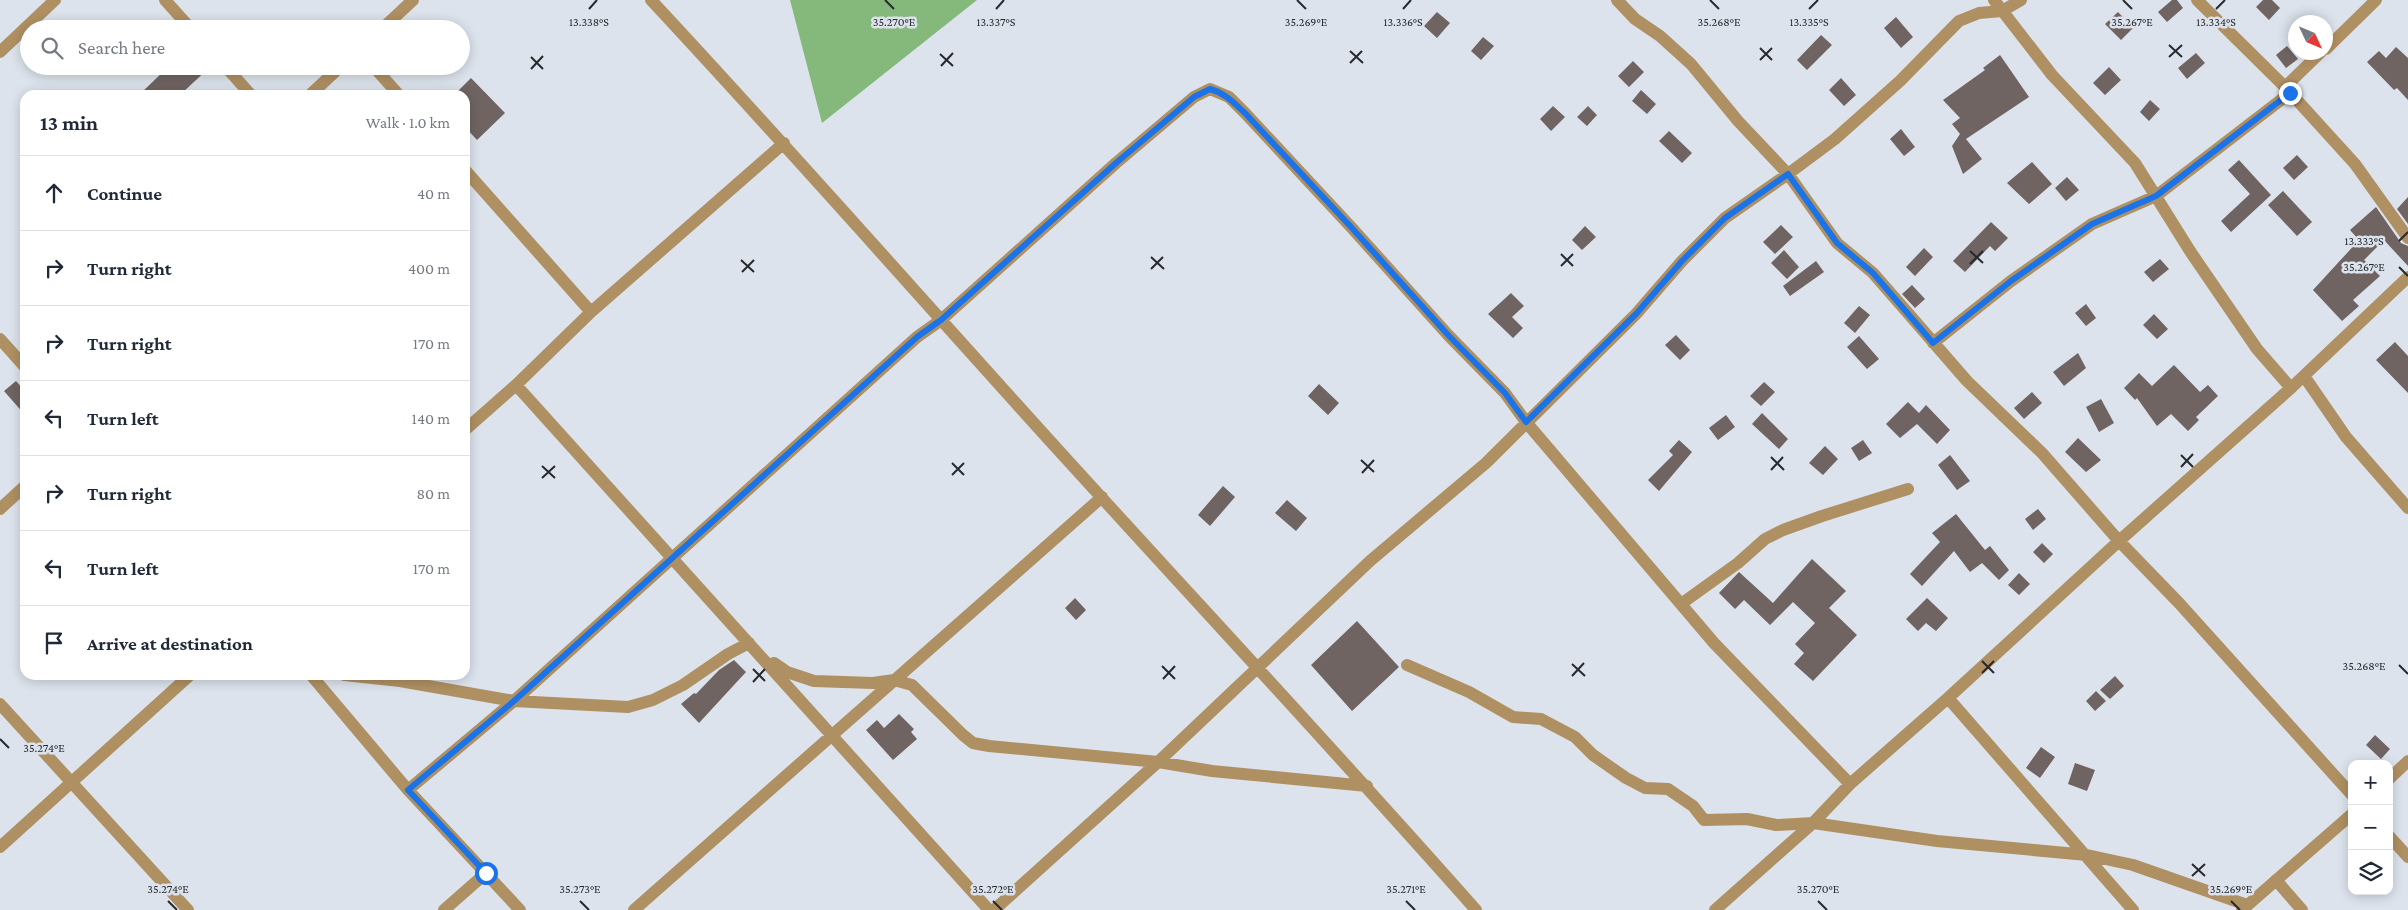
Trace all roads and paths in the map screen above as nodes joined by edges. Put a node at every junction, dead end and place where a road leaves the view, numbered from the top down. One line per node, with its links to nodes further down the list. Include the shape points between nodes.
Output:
1 (55, 0): 11 (street)
2 (165, 0): 12 (street)
3 (413, 0): 13 (street)
4 (651, 0): 25 (street)
5 (1617, 0): 26 (street, via 1635,19 1691,64)
6 (1994, 0): 10 (street)
7 (2021, 0): 10 (street)
8 (2197, 0): 24 (street)
9 (2376, 0): 15 (street)
10 (2002, 11): 26 (street, via 1979,13 1959,21 1900,81); 28 (street, via 2052,75 2135,163)
11 (34, 20)
12 (183, 20)
13 (392, 20)
14 (20, 33): 16 (street)
15 (2333, 42)
16 (0, 52)
17 (2314, 60): 24 (street)
18 (233, 75): 21 (street)
19 (331, 75): 22 (street)
20 (381, 75): 23 (street)
21 (247, 90)
22 (315, 90)
23 (395, 90)
24 (2288, 90): 28 (street); 29 (street, via 2355,164)
25 (784, 143): 31 (street); 32 (street)
26 (1788, 174): 34 (street, via 1837,243 1873,273); 39 (street, via 1725,218 1636,314)
27 (470, 176): 31 (street)
28 (2156, 196): 34 (street, via 2092,224 2011,281); 38 (street, via 2257,348)
29 (2408, 238)
30 (2408, 277): 36 (street)
31 (591, 312): 37 (street)
32 (941, 320): 39 (street, via 1116,163 1194,97 1210,89 1229,97 1245,113 1505,393); 43 (street); 47 (street, via 917,337)
33 (0, 338): 35 (street)
34 (1933, 343): 46 (street, via 1967,381 2042,453)
35 (20, 358)
36 (2304, 376): 38 (street); 44 (street, via 2346,437)
37 (516, 385): 40 (street); 47 (street)
38 (2291, 388): 46 (street)
39 (1526, 422): 48 (street); 52 (street, via 1486,464 1370,560)
40 (470, 426)
41 (1908, 489): 48 (street, via 1774,534)
42 (20, 491): 45 (street)
43 (1102, 498): 52 (street); 56 (street)
44 (2408, 508)
45 (0, 509)
46 (2119, 541): 57 (street); 68 (street)
47 (672, 560): 49 (street); 58 (street)
48 (1681, 604): 65 (street, via 1714,643)
49 (749, 643): 50 (street); 58 (street, via 683,685 653,700 628,707)
50 (760, 654): 56 (street, via 787,672 814,681 873,683); 60 (street)
51 (1407, 665): 70 (street, via 1469,692 1513,717 1541,720 1575,738 1626,778 1645,788 1668,790 1693,806 1704,820 1747,819 1776,825)
52 (1259, 667): 62 (street); 66 (street)
53 (185, 680): 64 (street)
54 (315, 680): 67 (street)
55 (391, 680): 58 (street)
56 (894, 680): 60 (street); 62 (street, via 912,685 973,743)
57 (1948, 698): 65 (street); 73 (street)
58 (514, 701): 67 (street)
59 (0, 704): 64 (street)
60 (833, 736): 81 (street); 82 (street)
61 (2408, 761): 63 (street)
62 (1158, 762): 66 (street, via 1212,771); 83 (street)
63 (2393, 775)
64 (71, 784): 72 (street); 78 (street)
65 (1850, 784): 70 (street)
66 (1367, 786): 84 (street)
67 (408, 790): 75 (street)
68 (2348, 791)
69 (2348, 817): 76 (street)
70 (1813, 823): 73 (street, via 1937,841); 85 (street)
71 (2393, 840): 74 (street)
72 (0, 847)
73 (2087, 855): 77 (street, via 2132,865); 86 (street)
74 (2408, 857)
75 (486, 873): 79 (street); 80 (street)
76 (2276, 880): 77 (street); 87 (street)
77 (2245, 908)
78 (188, 910)
79 (444, 910)
80 (520, 910)
81 (634, 910)
82 (989, 910)
83 (994, 910)
84 (1476, 910)
85 (1715, 910)
86 (2133, 910)
87 (2302, 910)

